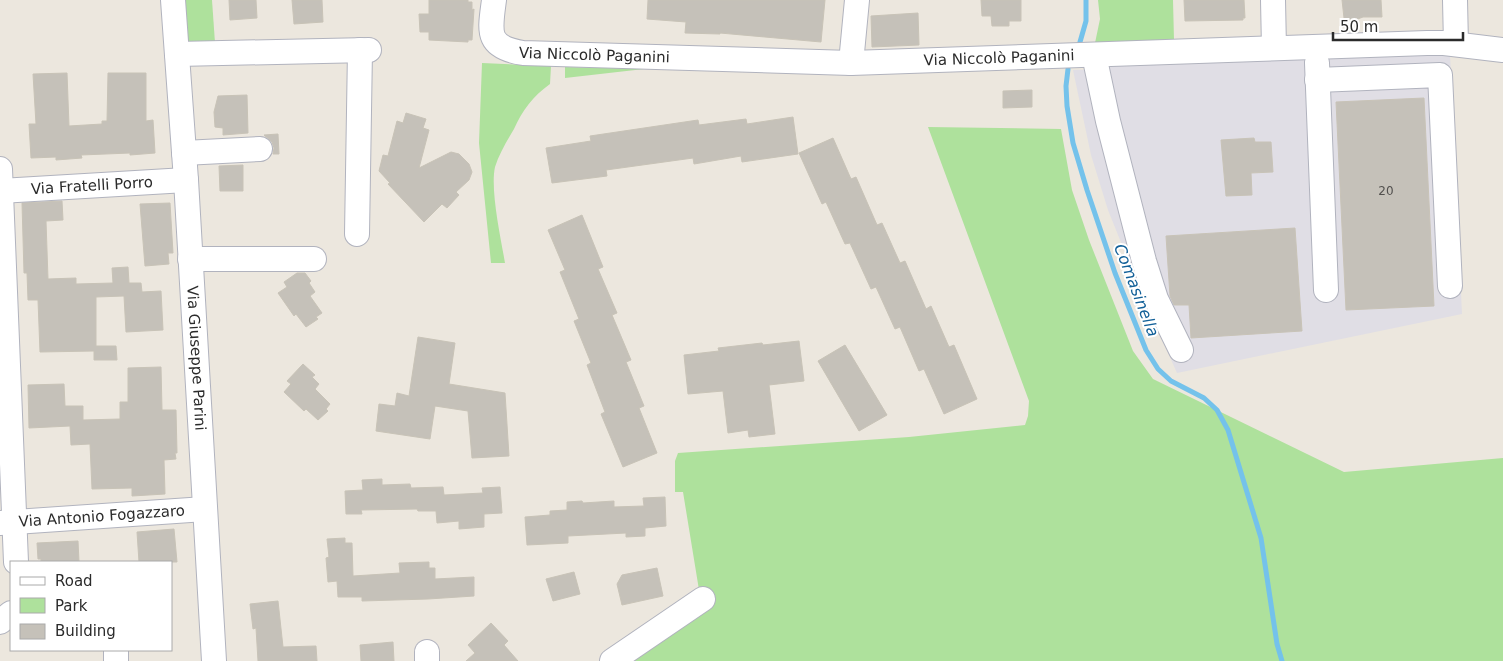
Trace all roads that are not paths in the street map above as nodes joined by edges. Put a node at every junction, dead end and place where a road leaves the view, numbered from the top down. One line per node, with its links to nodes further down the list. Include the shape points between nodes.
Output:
1 (173, 0): 10 (street, Via Giuseppe Parini)
2 (494, 0): 12 (street, Via Niccolò Paganini, via 493,38 502,48 523,53)
3 (857, 0): 12 (street)
4 (1273, 0): 8 (street)
5 (1455, 0): 6 (street)
6 (1456, 44): 7 (street, Via Niccolò Paganini); 9 (street, Via Niccolò Paganini)
7 (1316, 47): 8 (street, Via Niccolò Paganini); 13 (street)
8 (1274, 48): 11 (street, Via Niccolò Paganini)
9 (1503, 50)
10 (178, 54): 15 (street, Via Giuseppe Parini); 18 (street, via 364,50)
11 (1094, 55): 12 (street, Via Niccolò Paganini); 23 (street, via 1144,262 1156,299)
12 (851, 63)
13 (1317, 80): 21 (street, via 1440,75); 22 (street)
14 (260, 149): 15 (street)
15 (184, 153): 16 (street, Via Giuseppe Parini)
16 (186, 180): 17 (street, Via Fratelli Porro); 19 (street, Via Giuseppe Parini)
17 (0, 184): 25 (street)
18 (357, 234)
19 (190, 259): 20 (street); 24 (street, Via Giuseppe Parini)
20 (314, 259)
21 (1450, 286)
22 (1326, 290)
23 (1181, 350)
24 (205, 509): 25 (street, Via Antonio Fogazzaro); 28 (street, Via Giuseppe Parini)
25 (7, 522): 26 (street)
26 (16, 561)
27 (704, 599): 29 (street)
28 (214, 661)
29 (612, 661)

